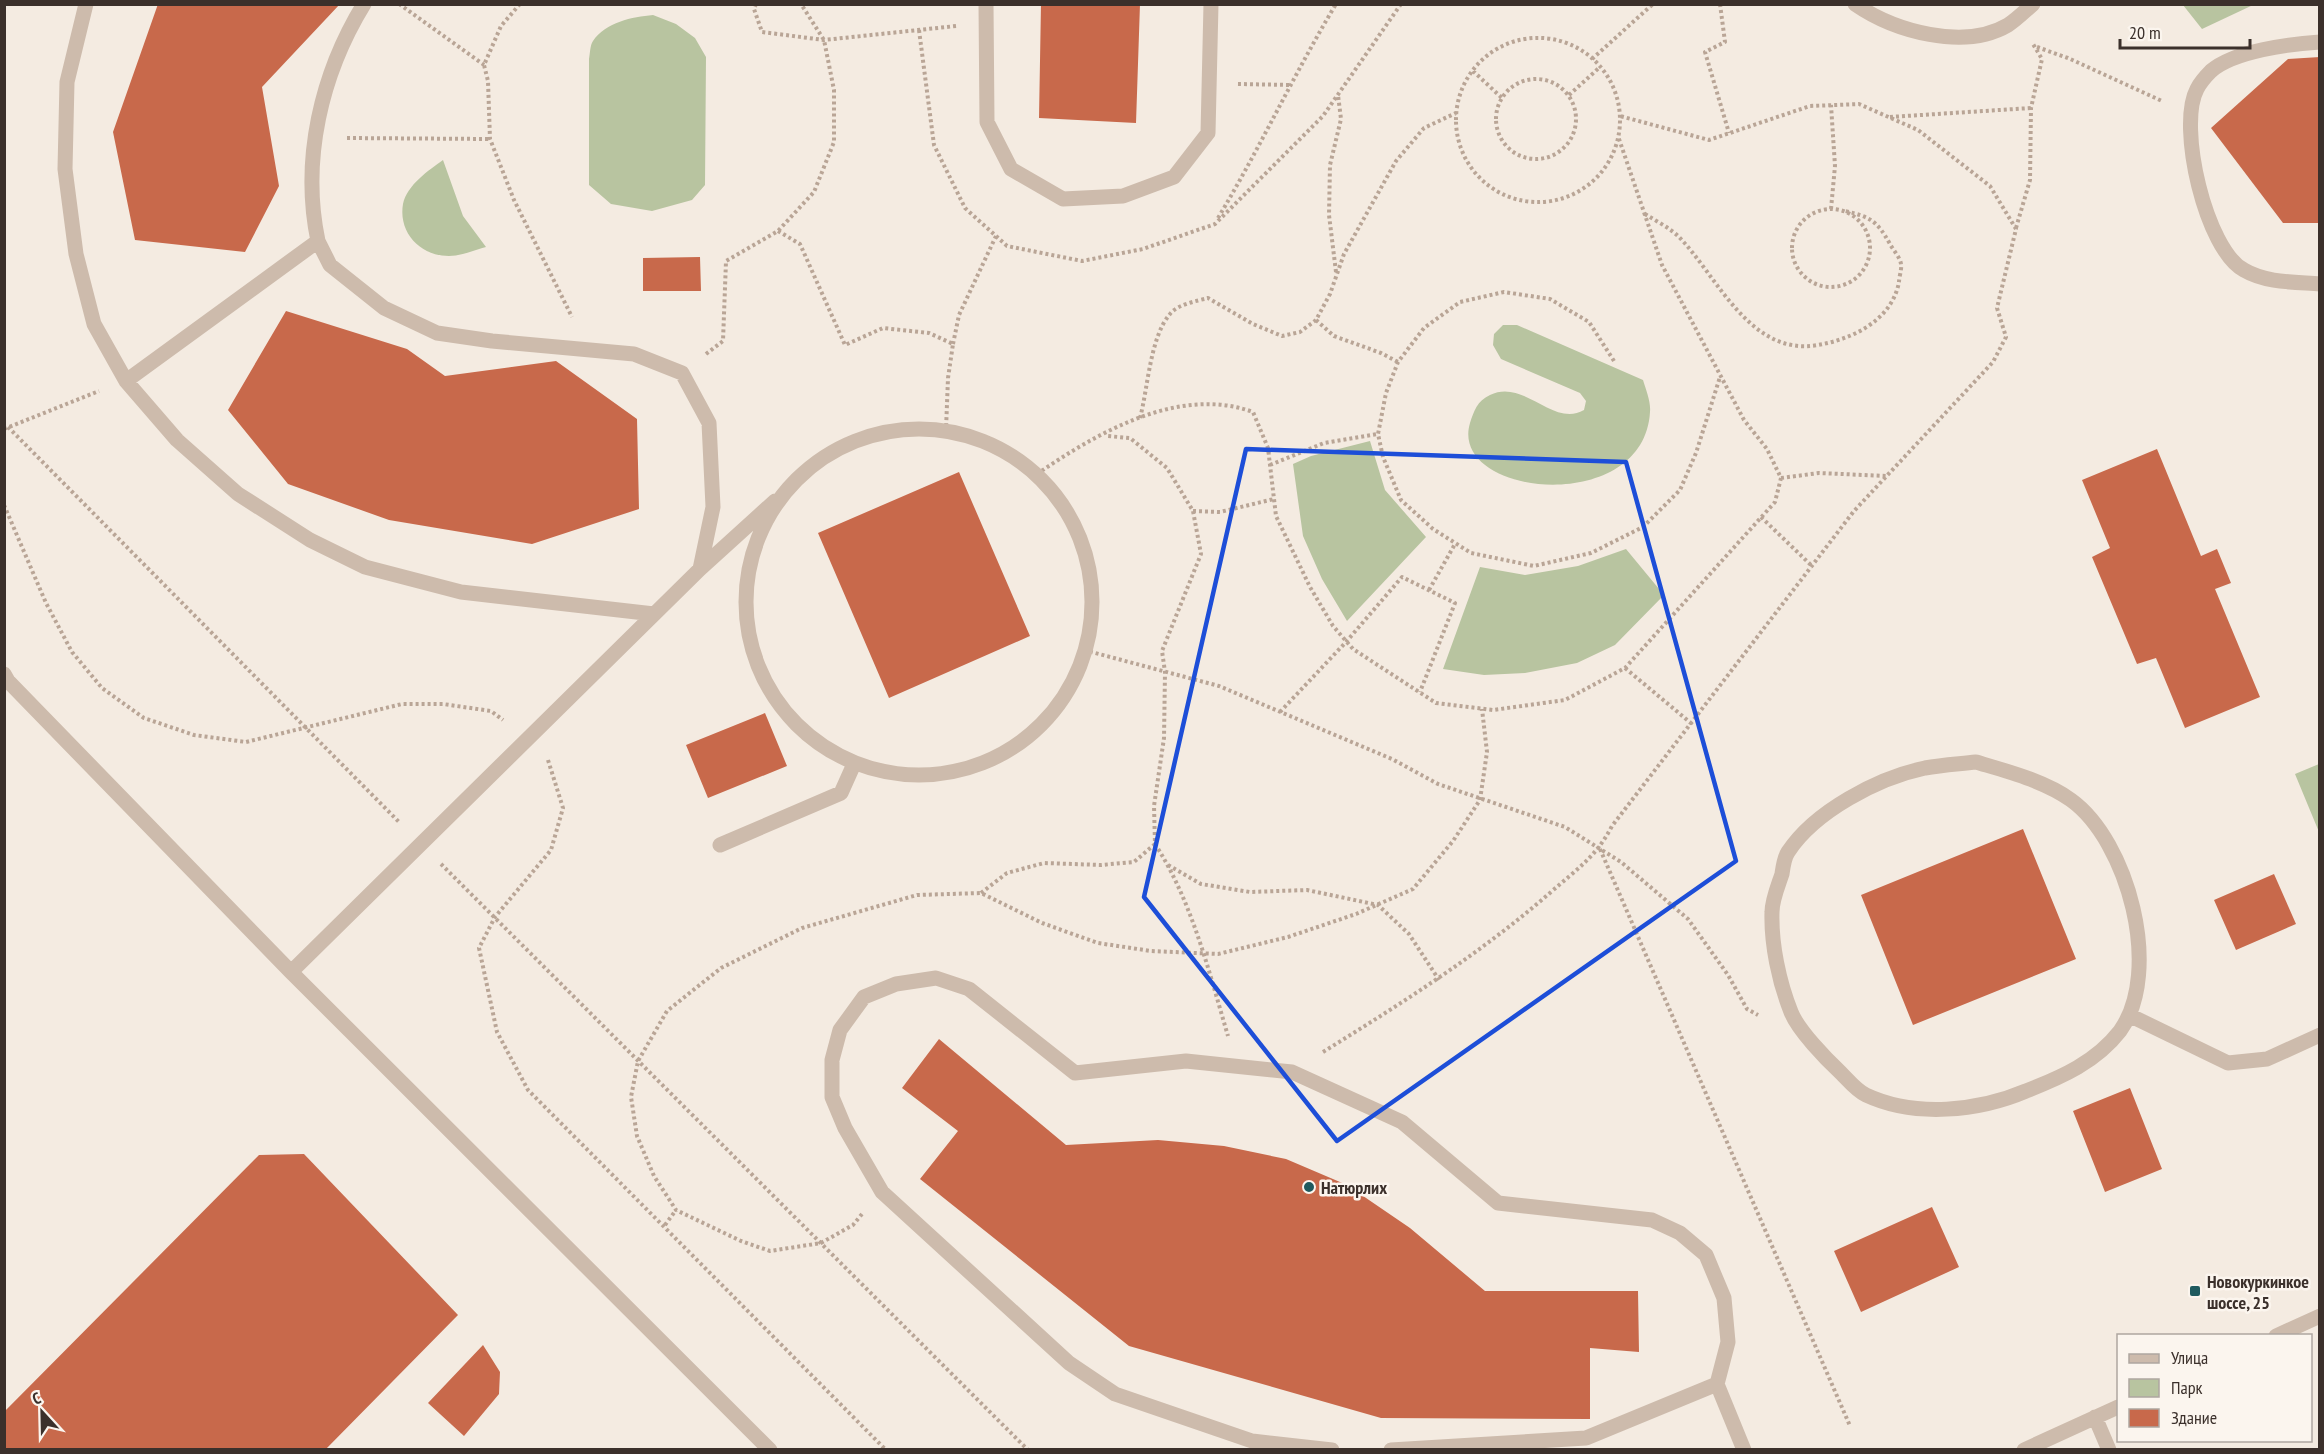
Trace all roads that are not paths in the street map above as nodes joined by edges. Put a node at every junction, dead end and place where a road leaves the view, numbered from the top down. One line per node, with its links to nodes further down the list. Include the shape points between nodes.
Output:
1 (86, 4): 10 (street, via 67,82 65,169 76,254 94,324)
2 (364, 4): 8 (street, via 343,38 322,96 313,158 313,219)
3 (986, 4): 4 (street, via 987,122 1011,169 1063,200 1123,196 1174,177 1208,133)
4 (1211, 4)
5 (1855, 4): 6 (street, via 1909,32 1978,35 2007,25)
6 (2033, 4)
7 (2319, 42): 9 (street, via 2233,57 2211,71 2196,90 2192,113 2195,180 2226,251 2242,270 2270,280)
8 (318, 241): 10 (street); 12 (street, via 330,265 384,308 437,333 634,354 682,373 709,423 713,507)
9 (2319, 284)
10 (126, 381): 13 (street, via 177,440 238,494 310,540 365,567 461,592)
11 (782, 494): 12 (street); 15 (street, via 751,556 744,604 757,666 778,706 810,738); 15 (street, via 834,451 886,431 946,430 987,442 1037,474 1074,523 1091,578 1093,615 1076,682 1054,711 1011,750 962,770 899,775)
12 (700, 569): 13 (street)
13 (654, 614): 17 (street)
14 (4, 674): 17 (street)
15 (855, 764): 16 (street, via 841,794)
16 (720, 845)
17 (291, 972): 25 (street)
18 (2131, 1016): 18 (street, via 2140,967 2138,927 2122,874 2101,831 2070,800 2019,775 1976,762 1924,768 1828,809 1787,854 1772,910 1776,957 1791,1014 1828,1061 1864,1095 1910,1107 1970,1109 2018,1095 2072,1072 2109,1046); 19 (street, via 2228,1063 2267,1059)
19 (2319, 1035)
20 (2319, 1316): 21 (street)
21 (2278, 1334)
22 (1717, 1384): 26 (street, via 1728,1342 1724,1298 1706,1255 1680,1233 1652,1220 1498,1203 1402,1122 1292,1072 1186,1061 1075,1073 969,989 936,978 896,984 864,997 840,1030 832,1060 832,1097 882,1192 1069,1363 1115,1394 1252,1441); 27 (street, via 1586,1438); 28 (street)
23 (2117, 1407): 24 (street)
24 (2095, 1418): 29 (street); 30 (street)
25 (770, 1449)
26 (1332, 1449)
27 (1391, 1449)
28 (1744, 1449)
29 (2024, 1449)
30 (2109, 1449)

